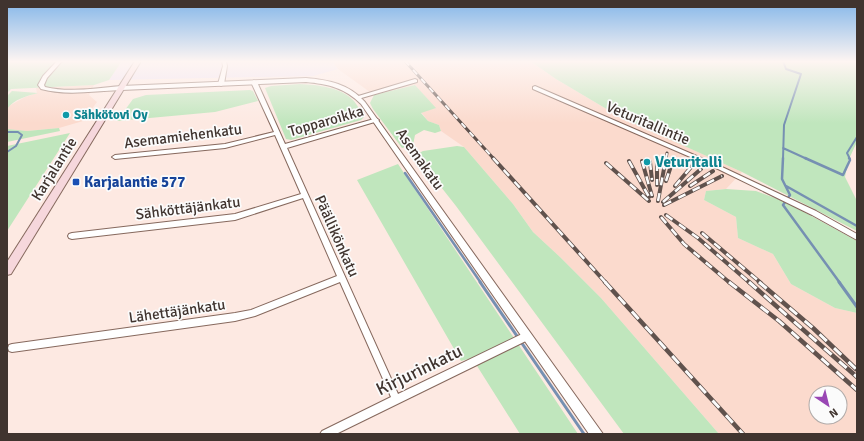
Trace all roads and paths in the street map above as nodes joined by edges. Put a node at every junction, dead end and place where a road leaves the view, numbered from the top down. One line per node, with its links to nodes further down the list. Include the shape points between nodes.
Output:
1 (44, 82): 8 (street, via 43,88 50,91)
2 (125, 82): 8 (main road, Karjalantie)
3 (254, 82): 4 (street, Asemakatu); 7 (street, Asemakatu); 12 (street, Päällikönkatu)
4 (280, 82)
5 (319, 82): 10 (street, Asemakatu, via 348,88)
6 (413, 82): 10 (street)
7 (221, 84): 8 (street, Asemakatu)
8 (121, 88): 18 (main road, Karjalantie)
9 (535, 88): 17 (street, Veturitallintie, via 720,168 814,213)
10 (358, 97): 11 (street, Asemakatu)
11 (376, 120): 13 (street, Topparoikka); 20 (street, Asemakatu)
12 (277, 133): 13 (street, Päällikönkatu); 14 (street, Asemamiehenkatu, via 225,146)
13 (283, 146): 15 (street, Päällikönkatu)
14 (115, 157)
15 (305, 195): 16 (street, Sähköttäjänkatu, via 236,217); 19 (street, Päällikönkatu)
16 (72, 236)
17 (857, 237)
18 (7, 272)
19 (341, 278): 21 (street, Lähettäjänkatu, via 252,313 235,317); 22 (street, Päällikönkatu)
20 (528, 336): 22 (street, Kirjurinkatu); 24 (street, Asemakatu)
21 (12, 348)
22 (396, 399): 23 (street, Kirjurinkatu)
23 (325, 434)
24 (597, 434)

